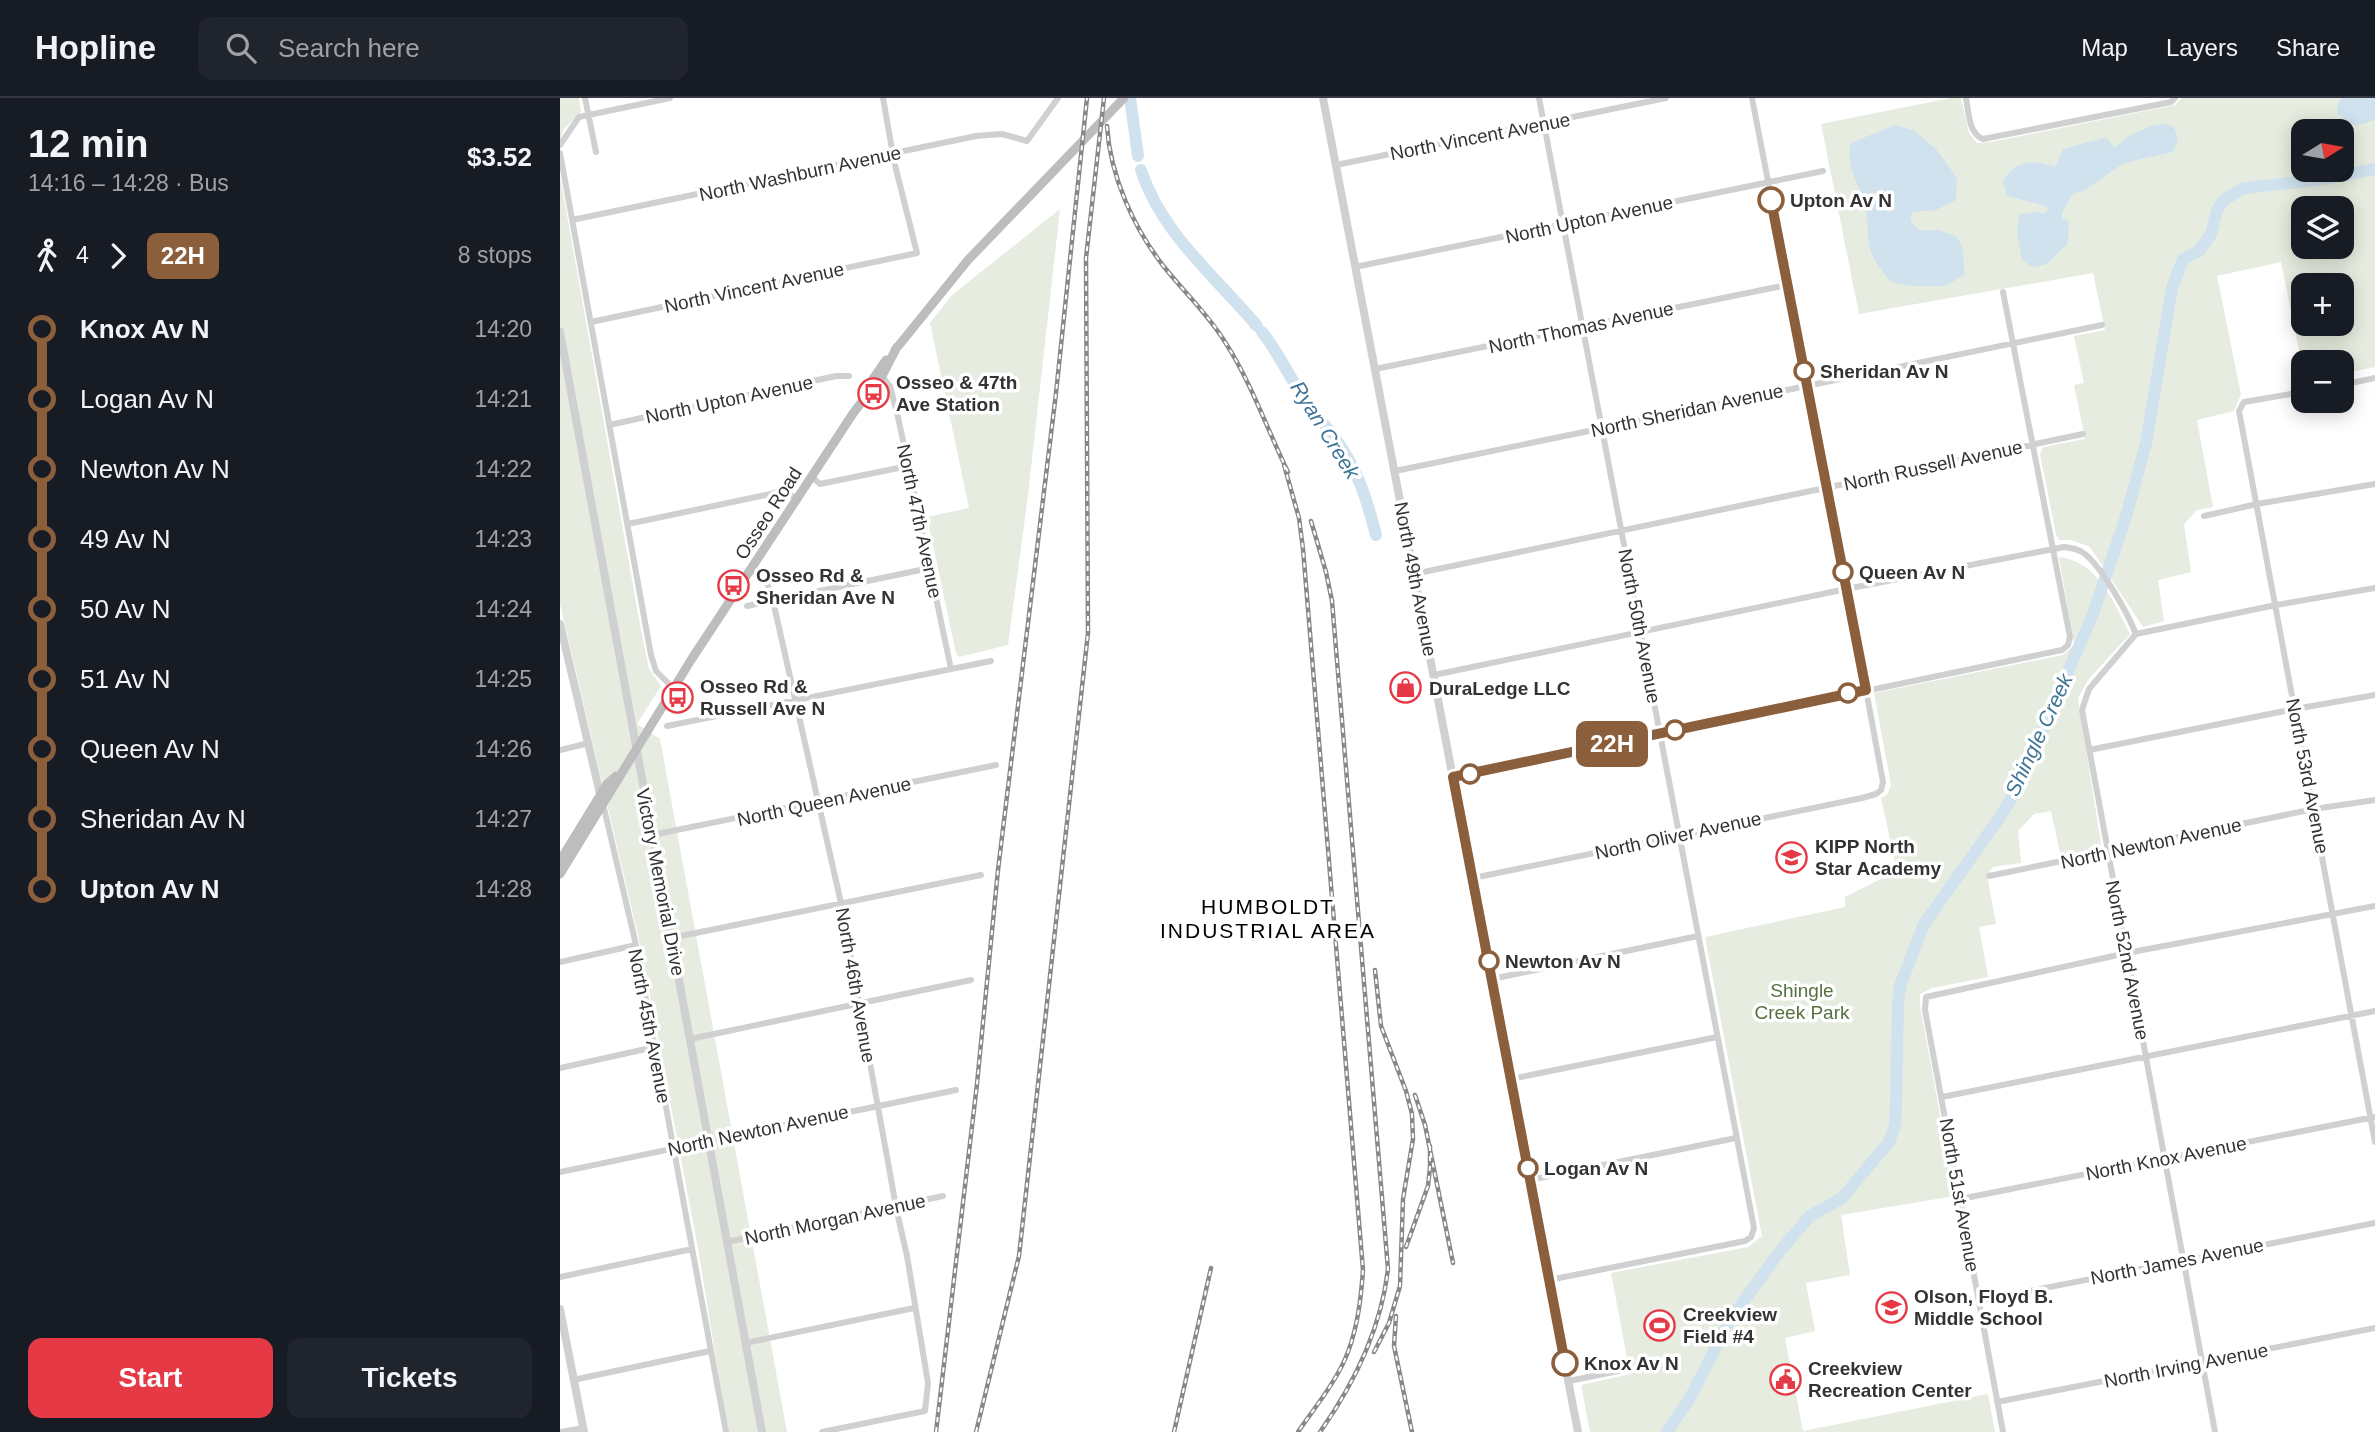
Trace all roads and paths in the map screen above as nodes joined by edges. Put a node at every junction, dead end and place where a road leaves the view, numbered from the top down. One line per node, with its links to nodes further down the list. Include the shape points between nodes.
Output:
1 (585, 98): 12 (street)
2 (670, 98): 12 (street)
3 (883, 98): 17 (street)
4 (1058, 98): 17 (street, North Washburn Avenue, via 1027,141 989,134)
5 (1124, 98): 31 (main road, Osseo Road, via 968,260)
6 (1323, 98): 18 (street, North 49th Avenue)
7 (1539, 98): 13 (street, North 50th Avenue)
8 (1666, 98): 13 (street, North Vincent Avenue)
9 (1752, 98): 20 (street)
10 (1966, 98): 11 (street, via 1973,131 1983,139)
11 (2175, 98)
12 (588, 116): 14 (street, via 579,117); 15 (street)
13 (1544, 123): 18 (street, North Vincent Avenue); 22 (street, North 50th Avenue)
14 (560, 145)
15 (596, 152)
16 (560, 153): 21 (street)
17 (893, 154): 21 (street, North Washburn Avenue); 26 (street, North Vincent Avenue, via 917,253)
18 (1336, 164): 23 (street, North 49th Avenue)
19 (1823, 171): 20 (street, North Upton Avenue)
20 (1768, 182): 22 (street, North Upton Avenue); 24 (street)
21 (572, 220): 26 (street)
22 (1563, 225): 23 (street, North Upton Avenue); 28 (street, North 50th Avenue)
23 (1355, 267): 32 (street, North 49th Avenue)
24 (1787, 285): 28 (street, North Thomas Avenue); 37 (street)
25 (2003, 292): 30 (street)
26 (591, 322): 40 (street)
27 (2102, 325): 30 (street, North Sheridan Avenue)
28 (1583, 326): 32 (street, North Thomas Avenue); 41 (street, North 50th Avenue)
29 (560, 332): 78 (street, Victory Memorial Drive)
30 (2013, 344): 37 (street, North Sheridan Avenue); 43 (street)
31 (897, 347): 34 (main road, Osseo Road); 39 (main road, Osseo Road, via 880,366)
32 (1376, 369): 45 (street, North 49th Avenue)
33 (849, 376): 40 (street, North Upton Avenue)
34 (883, 376): 39 (main road, Osseo Road); 44 (street, North 47th Avenue, via 890,386)
35 (2375, 378): 36 (street)
36 (2354, 382)
37 (1806, 386): 41 (street, North Sheridan Avenue); 48 (street)
38 (2291, 394): 50 (street, North 53rd Avenue, via 2244,402 2239,411)
39 (854, 412): 46 (main road, Osseo Road)
40 (609, 425): 52 (street)
41 (1602, 428): 45 (street, North Sheridan Avenue); 53 (street, North 50th Avenue)
42 (2082, 434): 43 (street, North Russell Avenue)
43 (2032, 444): 48 (street, North Russell Avenue); 54 (street)
44 (908, 466): 46 (street, via 820,484); 55 (street, North 47th Avenue)
45 (1395, 471): 57 (street, North 49th Avenue)
46 (812, 477): 49 (main road, Osseo Road)
47 (2375, 484): 50 (street)
48 (1827, 488): 53 (street, North Russell Avenue); 58 (street)
49 (797, 499): 52 (street, via 785,491); 56 (main road, Osseo Road)
50 (2257, 504): 51 (street); 61 (street, North 53rd Avenue)
51 (2204, 516)
52 (628, 524): 70 (street, via 651,655 656,671)
53 (1622, 530): 57 (street, North Russell Avenue); 64 (street, North 50th Avenue)
54 (2052, 548): 58 (street); 65 (street, via 2079,550 2093,563); 71 (street, via 2070,637 2062,650)
55 (930, 568): 60 (street); 68 (street, North 47th Avenue)
56 (752, 571): 60 (street, North 46th Avenue, via 769,584); 70 (main road, Osseo Road)
57 (1414, 574): 69 (street, North 49th Avenue)
58 (1846, 589): 64 (street); 71 (street)
59 (2375, 589): 61 (street)
60 (773, 601): 62 (street); 73 (street, North 46th Avenue)
61 (2276, 605): 65 (street); 74 (street, North 53rd Avenue)
62 (747, 606)
63 (560, 624): 66 (street, North 45th Avenue)
64 (1640, 632): 69 (street); 76 (street, North 50th Avenue)
65 (2136, 634): 80 (street, North 52nd Avenue, via 2084,699)
66 (562, 644): 77 (street, North 45th Avenue)
67 (991, 661): 68 (street)
68 (951, 669): 73 (street)
69 (1434, 675): 82 (street, North 49th Avenue)
70 (673, 688): 78 (main road, Osseo Road)
71 (1866, 690): 76 (street); 88 (street, North Oliver Avenue, via 1883,782 1876,794)
72 (2375, 695): 74 (street)
73 (796, 701): 75 (street); 85 (street, North 46th Avenue)
74 (2295, 709): 80 (street); 86 (street, North 53rd Avenue)
75 (667, 726)
76 (1660, 734): 82 (street); 88 (street, North 50th Avenue)
77 (589, 743): 79 (street); 83 (street, North 45th Avenue)
78 (636, 749): 83 (main road, Osseo Road, via 607,783); 87 (street, Victory Memorial Drive)
79 (560, 750)
80 (2089, 750): 89 (street, North 52nd Avenue)
81 (996, 765): 85 (street, North Queen Avenue)
82 (1453, 777): 94 (street, North 49th Avenue)
83 (602, 799): 90 (main road, Osseo Road); 91 (main road, Osseo Road); 100 (street, North 45th Avenue)
84 (2375, 800): 86 (street, North Newton Avenue)
85 (818, 802): 87 (street, North Queen Avenue); 95 (street, North 46th Avenue)
86 (2314, 809): 89 (street, North Newton Avenue); 97 (street, North 53rd Avenue)
87 (652, 835): 99 (street, Victory Memorial Drive)
88 (1679, 835): 94 (street, North Oliver Avenue); 98 (street, North 50th Avenue)
89 (2108, 852): 93 (street, North Newton Avenue); 101 (street, North 52nd Avenue)
90 (561, 858)
91 (560, 874)
92 (981, 875): 95 (street)
93 (1989, 876)
94 (1473, 878): 103 (street, North 49th Avenue)
95 (841, 903): 99 (street); 105 (street, North 46th Avenue)
96 (2375, 906): 97 (street)
97 (2333, 912): 101 (street); 107 (street, North 53rd Avenue)
98 (1698, 936): 103 (street); 108 (street, North 50th Avenue)
99 (671, 938): 109 (street, Victory Memorial Drive)
100 (636, 945): 102 (street); 110 (street, North 45th Avenue)
101 (2127, 953): 111 (street, North 52nd Avenue); 115 (street, North 51st Avenue, via 1930,994 1925,1010)
102 (560, 962)
103 (1492, 979): 113 (street, North 49th Avenue)
104 (971, 980): 105 (street)
105 (860, 1005): 109 (street); 116 (street, North 46th Avenue)
106 (2375, 1011): 107 (street)
107 (2352, 1016): 111 (street); 117 (street, North 53rd Avenue)
108 (1717, 1037): 113 (street); 118 (street, North 50th Avenue)
109 (690, 1039): 119 (street, Victory Memorial Drive)
110 (655, 1047): 112 (street); 121 (street, North 45th Avenue)
111 (2146, 1056): 115 (street); 122 (street, North 52nd Avenue)
112 (560, 1068)
113 (1511, 1079): 124 (street, North 49th Avenue)
114 (956, 1090): 116 (street, North Newton Avenue)
115 (1942, 1097): 126 (street, North 51st Avenue)
116 (878, 1105): 119 (street, North Newton Avenue); 127 (street, North 46th Avenue)
117 (2373, 1118): 120 (street, North 53rd Avenue); 122 (street, North Knox Avenue)
118 (1736, 1138): 124 (street); 133 (street, North 50th Avenue, via 1754,1228 1751,1237)
119 (708, 1140): 121 (street, North Newton Avenue); 129 (street, Victory Memorial Drive)
120 (2375, 1142)
121 (673, 1148): 123 (street, North Newton Avenue); 130 (street, North 45th Avenue)
122 (2164, 1158): 126 (street, North Knox Avenue); 131 (street, North 52nd Avenue)
123 (560, 1172)
124 (1530, 1180): 133 (street, North 49th Avenue)
125 (943, 1196): 127 (street, North Morgan Avenue)
126 (1960, 1199): 134 (street, North 51st Avenue)
127 (896, 1206): 129 (street, North Morgan Avenue); 135 (street, North 46th Avenue)
128 (2375, 1223): 131 (street, North James Avenue)
129 (727, 1242): 139 (street, Victory Memorial Drive)
130 (692, 1250): 132 (street); 140 (street, North 45th Avenue)
131 (2182, 1260): 134 (street, North James Avenue); 141 (street, North 52nd Avenue)
132 (560, 1278)
133 (1549, 1280): 144 (street, North 49th Avenue)
134 (1979, 1301): 145 (street, North 51st Avenue)
135 (915, 1308): 139 (street); 147 (street, North 46th Avenue, via 928,1383 925,1410)
136 (560, 1309): 138 (street)
137 (2375, 1328): 141 (street, North Irving Avenue)
138 (562, 1329): 143 (street)
139 (745, 1343): 150 (street, Victory Memorial Drive)
140 (710, 1351): 143 (street); 149 (street, North 45th Avenue)
141 (2202, 1362): 145 (street, North Irving Avenue); 153 (street, North 52nd Avenue)
142 (1623, 1370): 144 (street)
143 (573, 1380): 146 (street)
144 (1569, 1381): 151 (street, North 49th Avenue)
145 (1997, 1402): 152 (street, North 51st Avenue)
146 (583, 1430): 148 (street)
147 (825, 1431)
148 (561, 1432)
149 (726, 1432)
150 (762, 1432)
151 (1578, 1432)
152 (2003, 1432)
153 (2215, 1432)

